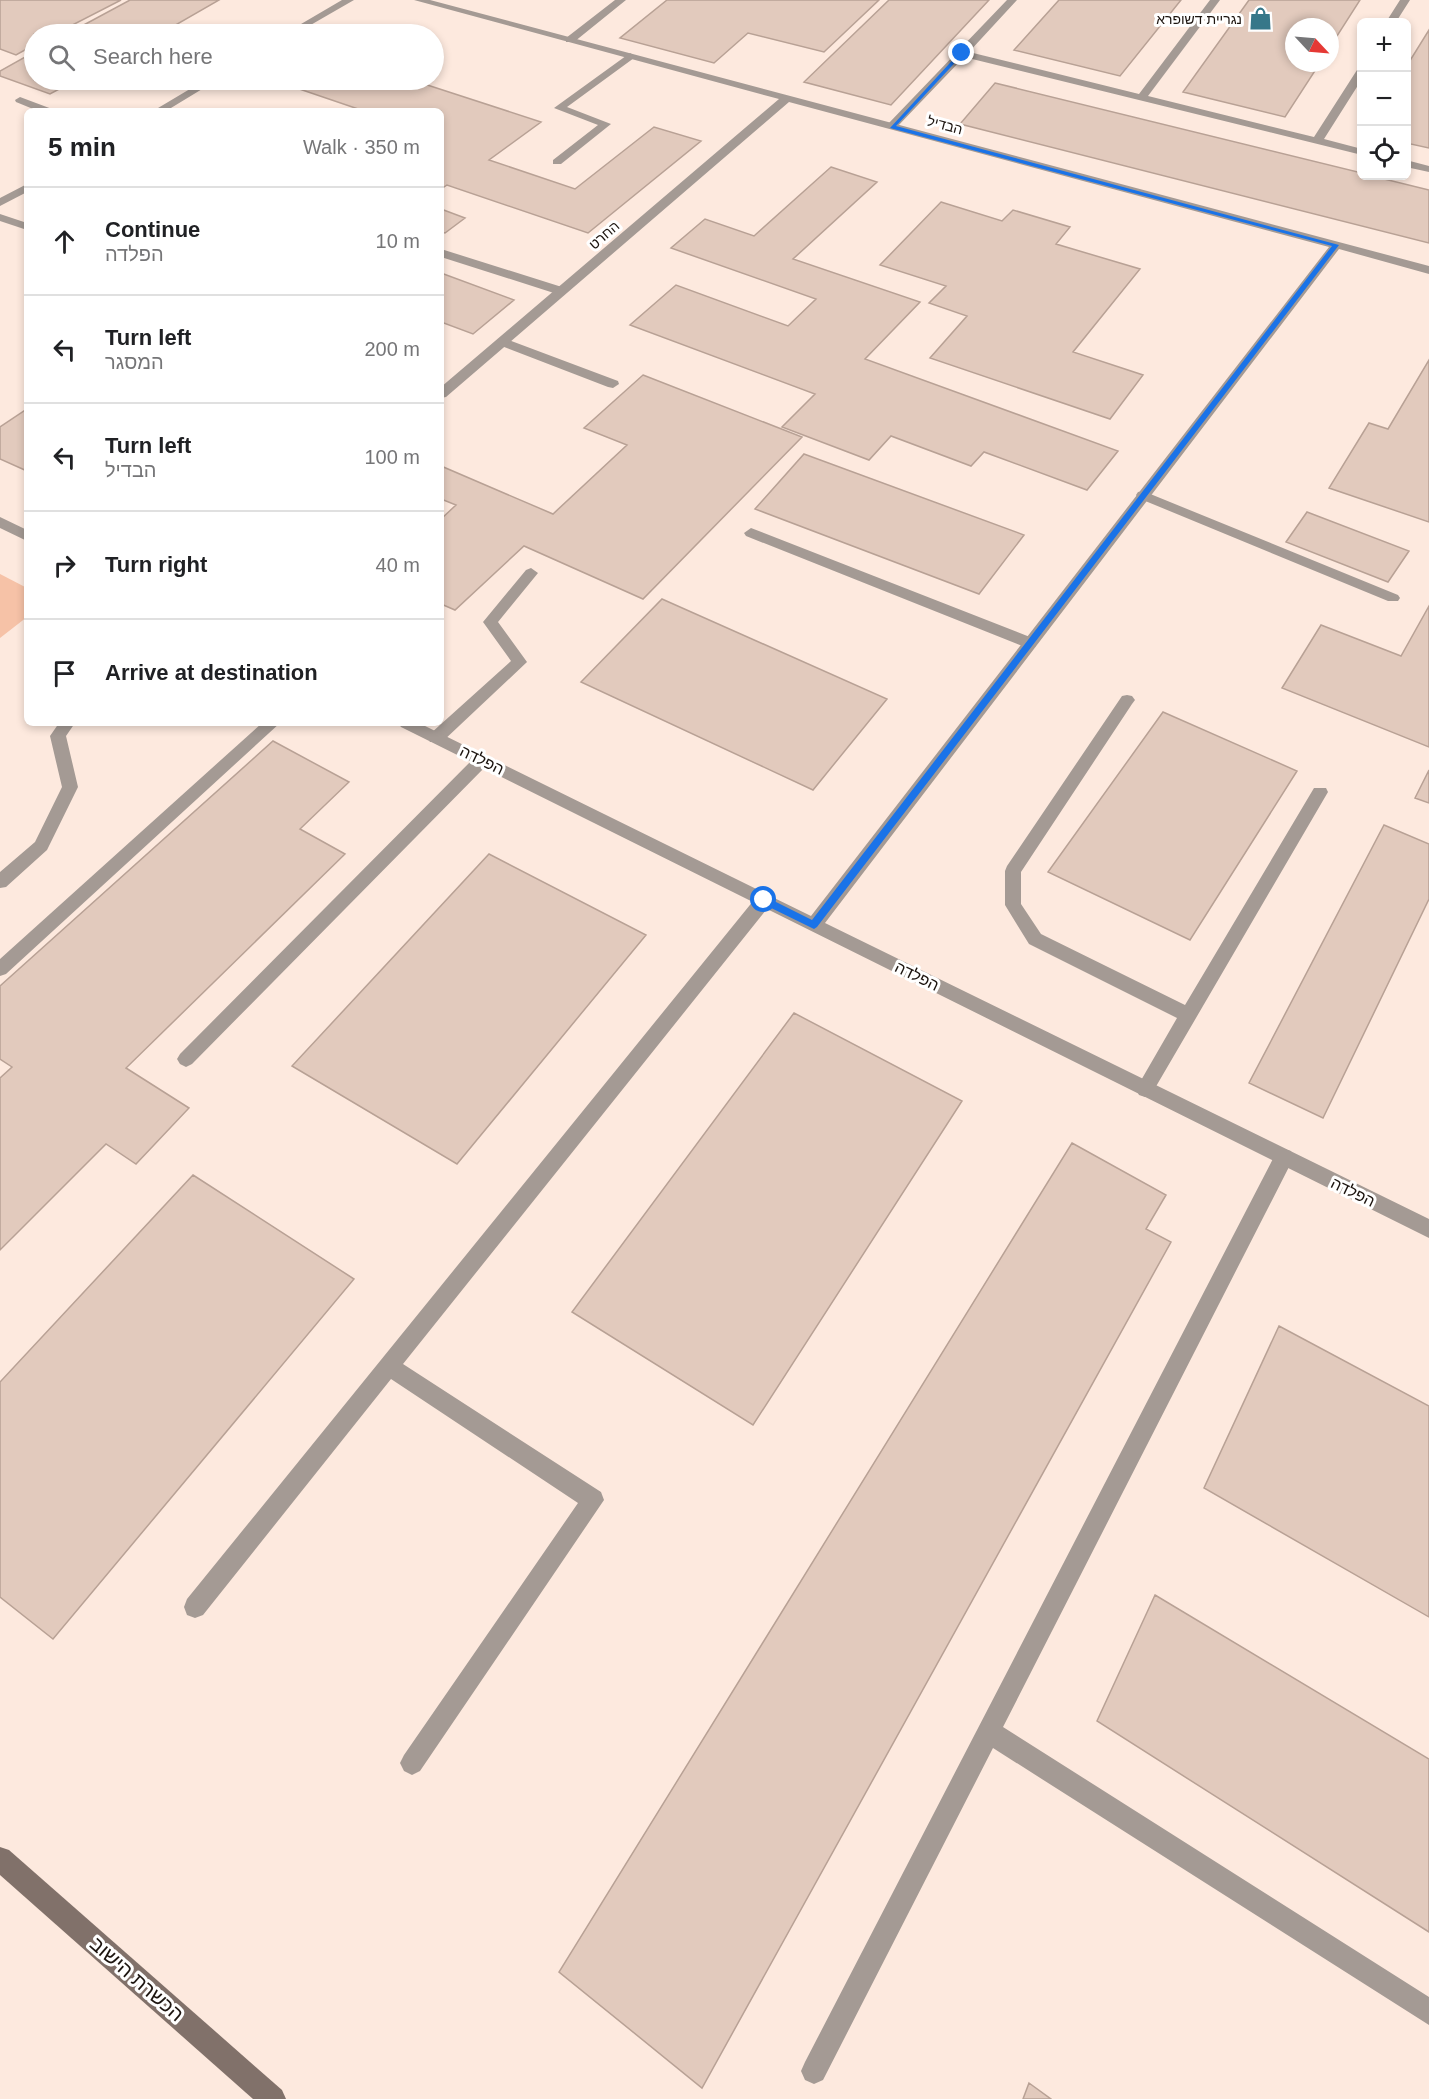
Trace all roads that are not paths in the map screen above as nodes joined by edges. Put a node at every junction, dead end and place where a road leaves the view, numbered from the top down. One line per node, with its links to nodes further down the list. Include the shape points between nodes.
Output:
1 (349, 0): 8 (street)
2 (419, 0): 9 (street, הבדיל)
3 (621, 0): 9 (street)
4 (1012, 0): 10 (street)
5 (1215, 0): 14 (street)
6 (1405, 0): 7 (street)
7 (1394, 18)
8 (307, 24)
9 (570, 40): 11 (street, הבדיל)
10 (962, 53): 14 (street); 19 (street)
11 (630, 57): 15 (street, הבדיל); 22 (street, via 559,108 606,124)
12 (1361, 72): 20 (street)
13 (196, 90): 18 (street)
14 (1142, 97): 20 (street)
15 (787, 98): 19 (street, הבדיל); 32 (street, החרט)
16 (20, 100): 17 (street)
17 (40, 108)
18 (166, 108)
19 (892, 126): 29 (street, הבדיל)
20 (1317, 141): 21 (street)
21 (1357, 151)
22 (557, 162)
23 (1411, 164): 24 (street)
24 (1429, 169)
25 (24, 189): 26 (street)
26 (0, 203)
27 (0, 217): 28 (street)
28 (24, 226)
29 (1336, 245): 31 (street, הבדיל); 36 (street)
30 (444, 254): 32 (street)
31 (1429, 270)
32 (561, 291): 33 (street, החרט)
33 (503, 342): 34 (street); 35 (street, החרט)
34 (613, 384)
35 (444, 391)
36 (1143, 495): 41 (street); 42 (street)
37 (0, 522): 39 (street)
38 (751, 533): 42 (street)
39 (24, 534)
40 (531, 573): 47 (street, via 490,622 520,662)
41 (1393, 598)
42 (1030, 643): 52 (street)
43 (1126, 700): 54 (street, via 1013,871 1013,905 1035,939)
44 (65, 726): 50 (street, via 58,736 70,787 41,846)
45 (269, 726): 53 (street)
46 (412, 726): 47 (street, הפלדה)
47 (436, 738): 48 (street, הפלדה)
48 (482, 760): 51 (street, הפלדה); 55 (street)
49 (1320, 792): 54 (street)
50 (0, 882)
51 (764, 900): 52 (street, הפלדה); 59 (street)
52 (814, 925): 56 (street, הפלדה)
53 (0, 969)
54 (1188, 1015): 56 (street)
55 (186, 1059)
56 (1145, 1089): 57 (street, הפלדה)
57 (1284, 1157): 58 (street, הפלדה); 61 (street)
58 (1429, 1229)
59 (389, 1366): 60 (street); 62 (street, via 593,1500)
60 (195, 1607)
61 (988, 1731): 64 (street); 65 (street)
62 (412, 1762)
63 (0, 1859): 66 (street, הכשרת הישוב)
64 (1429, 2012)
65 (814, 2071)
66 (273, 2099)

